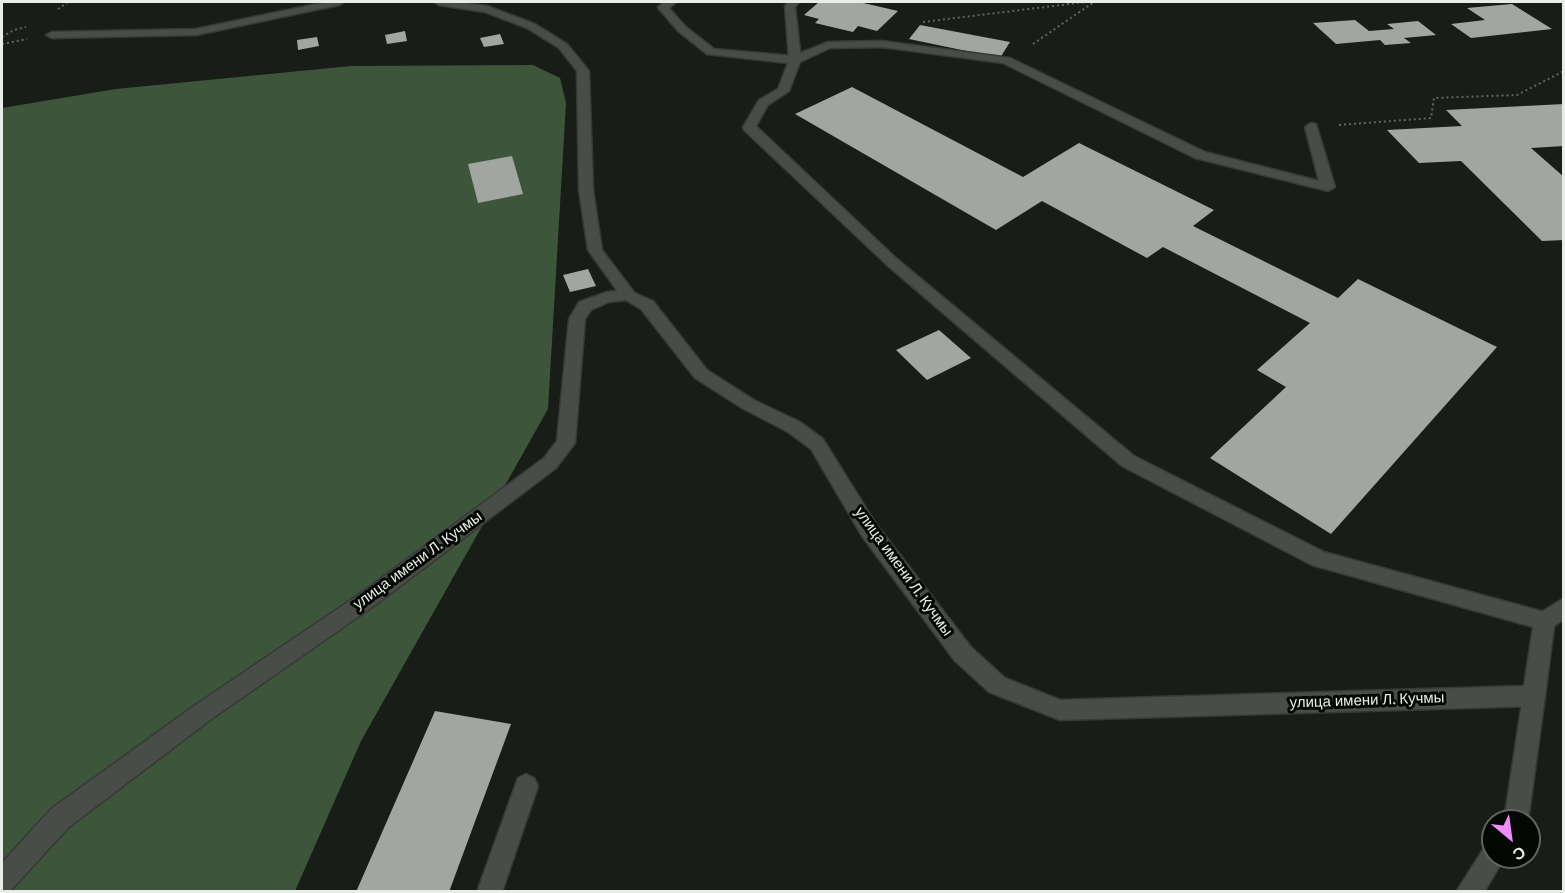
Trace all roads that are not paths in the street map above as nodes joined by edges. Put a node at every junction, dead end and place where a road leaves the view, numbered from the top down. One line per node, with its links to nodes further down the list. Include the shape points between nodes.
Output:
1 (339, 2): 5 (street, via 196,32)
2 (439, 2): 8 (street, via 487,9 531,26 563,46 583,71 586,190 596,250)
3 (671, 2): 6 (street, via 663,7 682,29 711,52)
4 (794, 2): 6 (street, via 790,6)
5 (52, 35)
6 (795, 60): 7 (street, via 828,45 882,44 1006,60 1200,155 1329,187); 10 (street, via 783,91 763,103 749,127 892,262 1128,461 1319,560)
7 (1311, 127)
8 (628, 295): 11 (street, улица имени Л. Кучмы, via 647,304 701,374 817,444 869,530 963,654 997,685 1060,710); 15 (street, улица имени Л. Кучмы, via 607,297 585,306 577,319 566,443 550,463 371,597 202,713 60,819)
9 (1563, 607): 10 (street)
10 (1544, 621): 11 (street)
11 (1534, 696): 13 (street)
12 (526, 786): 16 (street)
13 (1518, 809)
14 (1484, 869): 17 (street)
15 (2, 881)
16 (489, 891)
17 (1468, 891)

